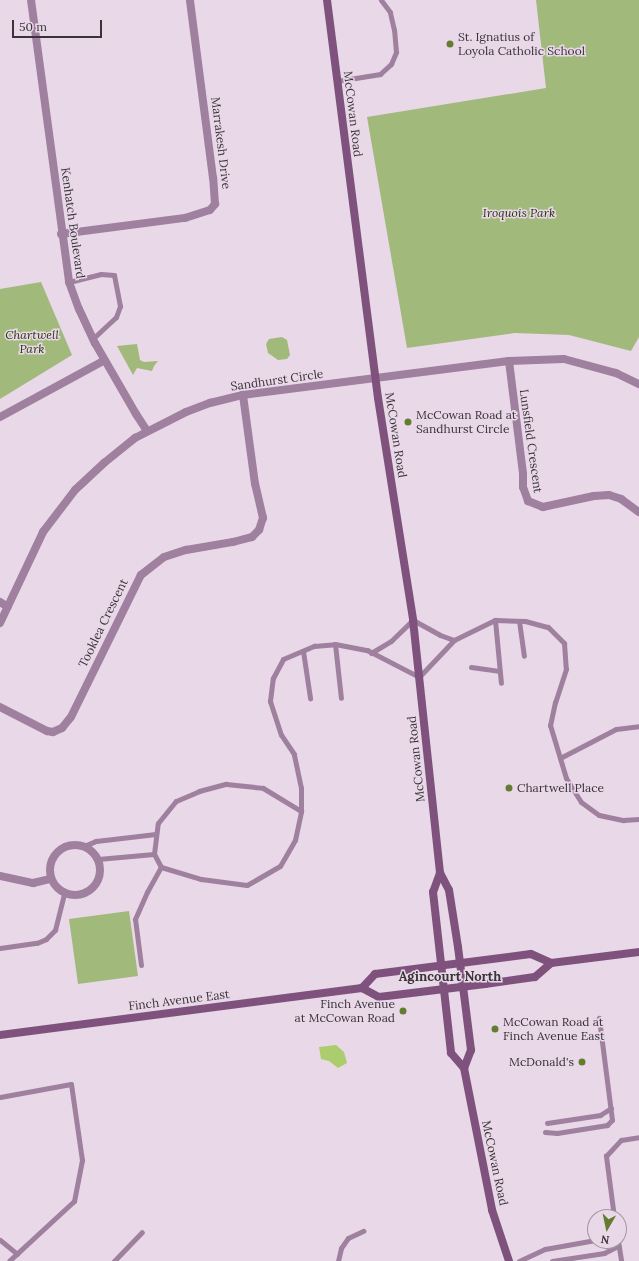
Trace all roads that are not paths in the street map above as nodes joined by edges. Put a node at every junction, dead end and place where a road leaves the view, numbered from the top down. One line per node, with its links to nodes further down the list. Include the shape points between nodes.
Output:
1 (31, 0): 6 (street, Kenhatch Boulevard)
2 (190, 0): 6 (street, Marrakesh Drive, via 214,178 215,204 210,210 185,218)
3 (327, 0): 5 (main road, McCowan Road)
4 (381, 0): 5 (lane, via 390,12 394,30 396,52 391,64 380,74)
5 (337, 81): 11 (main road, McCowan Road)
6 (62, 234): 7 (street, Kenhatch Boulevard)
7 (69, 282): 8 (street, Kenhatch Boulevard); 8 (lane, via 101,274 114,275 120,306 116,317)
8 (92, 339): 9 (street, Kenhatch Boulevard)
9 (105, 360): 14 (street); 15 (street, Kenhatch Boulevard)
10 (509, 361): 11 (street, Sandhurst Circle); 12 (street, Sandhurst Circle, via 564,359 616,373); 16 (street, Lunsfield Crescent, via 523,487 528,501 543,507 610,495 622,499)
11 (376, 378): 13 (street, Sandhurst Circle); 19 (main road, McCowan Road)
12 (639, 384)
13 (243, 395): 15 (street, Sandhurst Circle, via 210,402); 34 (street, Tooklea Crescent, via 255,484 263,518 259,530 252,537 186,550 169,556 141,575 71,717 62,728 53,732 47,730)
14 (0, 417)
15 (147, 430): 18 (street, Sandhurst Circle, via 104,463 71,496 43,532)
16 (639, 512)
17 (0, 602): 18 (street)
18 (8, 607): 22 (street, Sandhurst Circle)
19 (413, 620): 23 (lane); 26 (lane, via 391,641); 30 (main road, McCowan Road)
20 (495, 620): 21 (lane); 23 (lane); 29 (lane)
21 (519, 621): 27 (lane); 36 (lane, via 548,627 564,643 566,669 550,725)
22 (0, 623)
23 (454, 640): 30 (lane)
24 (335, 644): 25 (lane, via 314,646); 26 (lane); 33 (lane)
25 (303, 651): 32 (lane); 37 (lane, via 283,660 273,678 270,701 281,735 294,754)
26 (371, 653): 30 (lane)
27 (524, 656)
28 (471, 667): 29 (lane)
29 (500, 671): 31 (lane)
30 (419, 677): 44 (main road, McCowan Road)
31 (501, 683)
32 (310, 698)
33 (341, 698)
34 (0, 706)
35 (639, 726): 36 (lane, via 616,728)
36 (560, 758): 38 (lane, via 566,778 581,802 599,815 623,820)
37 (301, 810): 39 (lane, via 263,788 226,784 199,791 176,801 158,823); 43 (lane, via 295,840 280,866 248,885 201,879)
38 (639, 819)
39 (156, 834): 40 (lane, via 96,841); 41 (lane)
40 (84, 846): 42 (street); 46 (street, via 72,845 60,850 51,863)
41 (154, 854): 42 (lane); 43 (lane)
42 (98, 859): 47 (street, via 101,867 100,876 92,890 76,896)
43 (161, 867): 52 (lane, via 135,919)
44 (440, 873): 51 (main road, McCowan Road, via 449,890); 53 (main road, McCowan Road, via 433,892)
45 (0, 876): 46 (street, via 33,883)
46 (51, 879): 47 (street)
47 (64, 894): 48 (lane, via 55,930 46,939 37,943)
48 (0, 948)
49 (639, 952): 50 (main road)
50 (551, 963): 51 (main road, via 531,954); 54 (main road, via 535,977)
51 (460, 964): 53 (main road); 54 (main road, McCowan Road)
52 (141, 965)
53 (440, 966): 55 (main road, via 375,974); 56 (main road, McCowan Road)
54 (463, 987): 56 (main road); 59 (main road, McCowan Road, via 471,1050)
55 (362, 988): 56 (main road, via 379,997); 58 (main road, Finch Avenue East)
56 (443, 990): 59 (main road, McCowan Road, via 451,1053)
57 (599, 1018): 61 (lane)
58 (0, 1035)
59 (464, 1068): 76 (main road, McCowan Road, via 492,1210)
60 (0, 1097): 72 (lane, via 71,1084 82,1160 74,1201)
61 (611, 1108): 62 (lane, via 600,1115); 63 (lane, via 612,1120 607,1125 557,1133)
62 (547, 1123)
63 (545, 1132)
64 (639, 1137): 65 (lane, via 621,1140 606,1156)
65 (613, 1209)
66 (364, 1231): 75 (lane, via 348,1238 341,1248)
67 (142, 1232): 74 (lane)
68 (0, 1240): 72 (lane)
69 (587, 1241): 77 (lane, via 545,1249)
70 (610, 1249): 78 (lane, via 604,1253)
71 (619, 1249): 79 (lane)
72 (17, 1254): 73 (lane)
73 (9, 1261)
74 (114, 1261)
75 (338, 1261)
76 (509, 1261)
77 (519, 1261)
78 (552, 1261)
79 (621, 1261)

